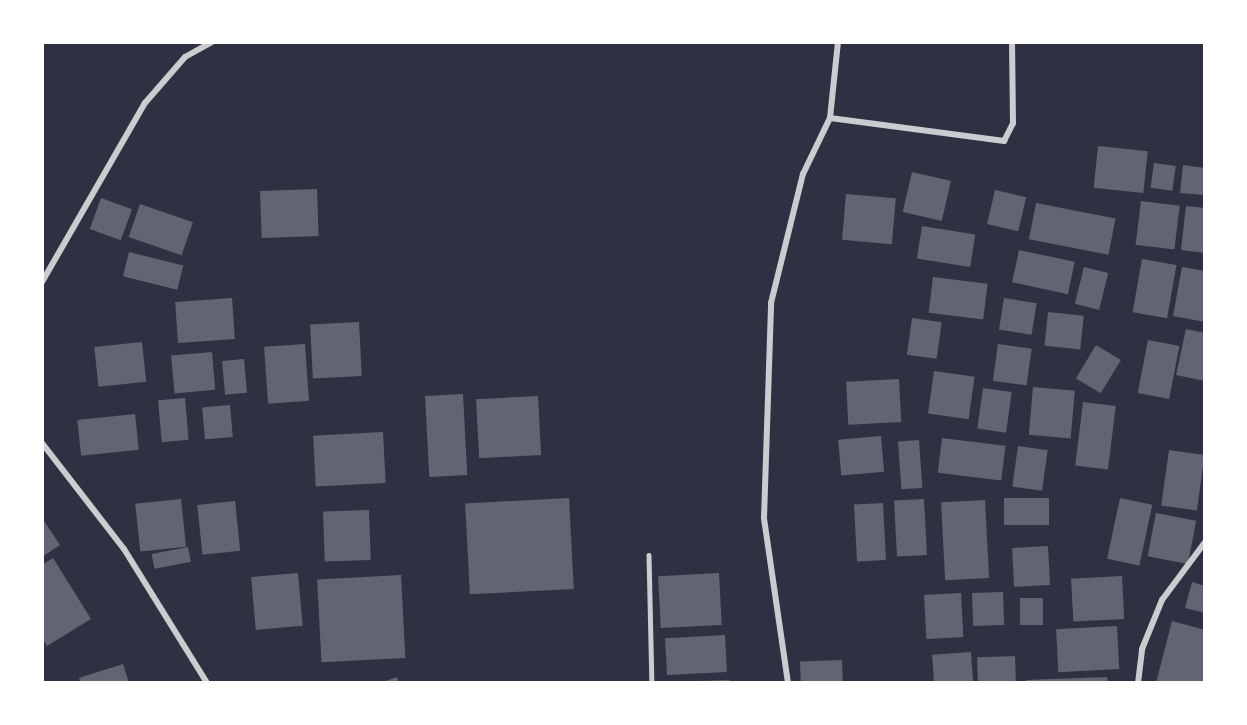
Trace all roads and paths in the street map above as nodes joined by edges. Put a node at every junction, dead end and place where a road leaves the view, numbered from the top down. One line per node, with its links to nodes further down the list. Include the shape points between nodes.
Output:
1 (212, 42): 5 (street, via 185,57 145,103)
2 (838, 42): 4 (street)
3 (1012, 42): 4 (street, via 1013,123 1004,141)
4 (830, 118): 11 (street, via 803,174 771,303 764,518)
5 (42, 282)
6 (42, 443): 9 (street, via 124,549)
7 (1205, 544): 12 (street, via 1162,600 1142,649)
8 (649, 555): 10 (lane)
9 (207, 683)
10 (652, 683)
11 (788, 683)
12 (1138, 683)

